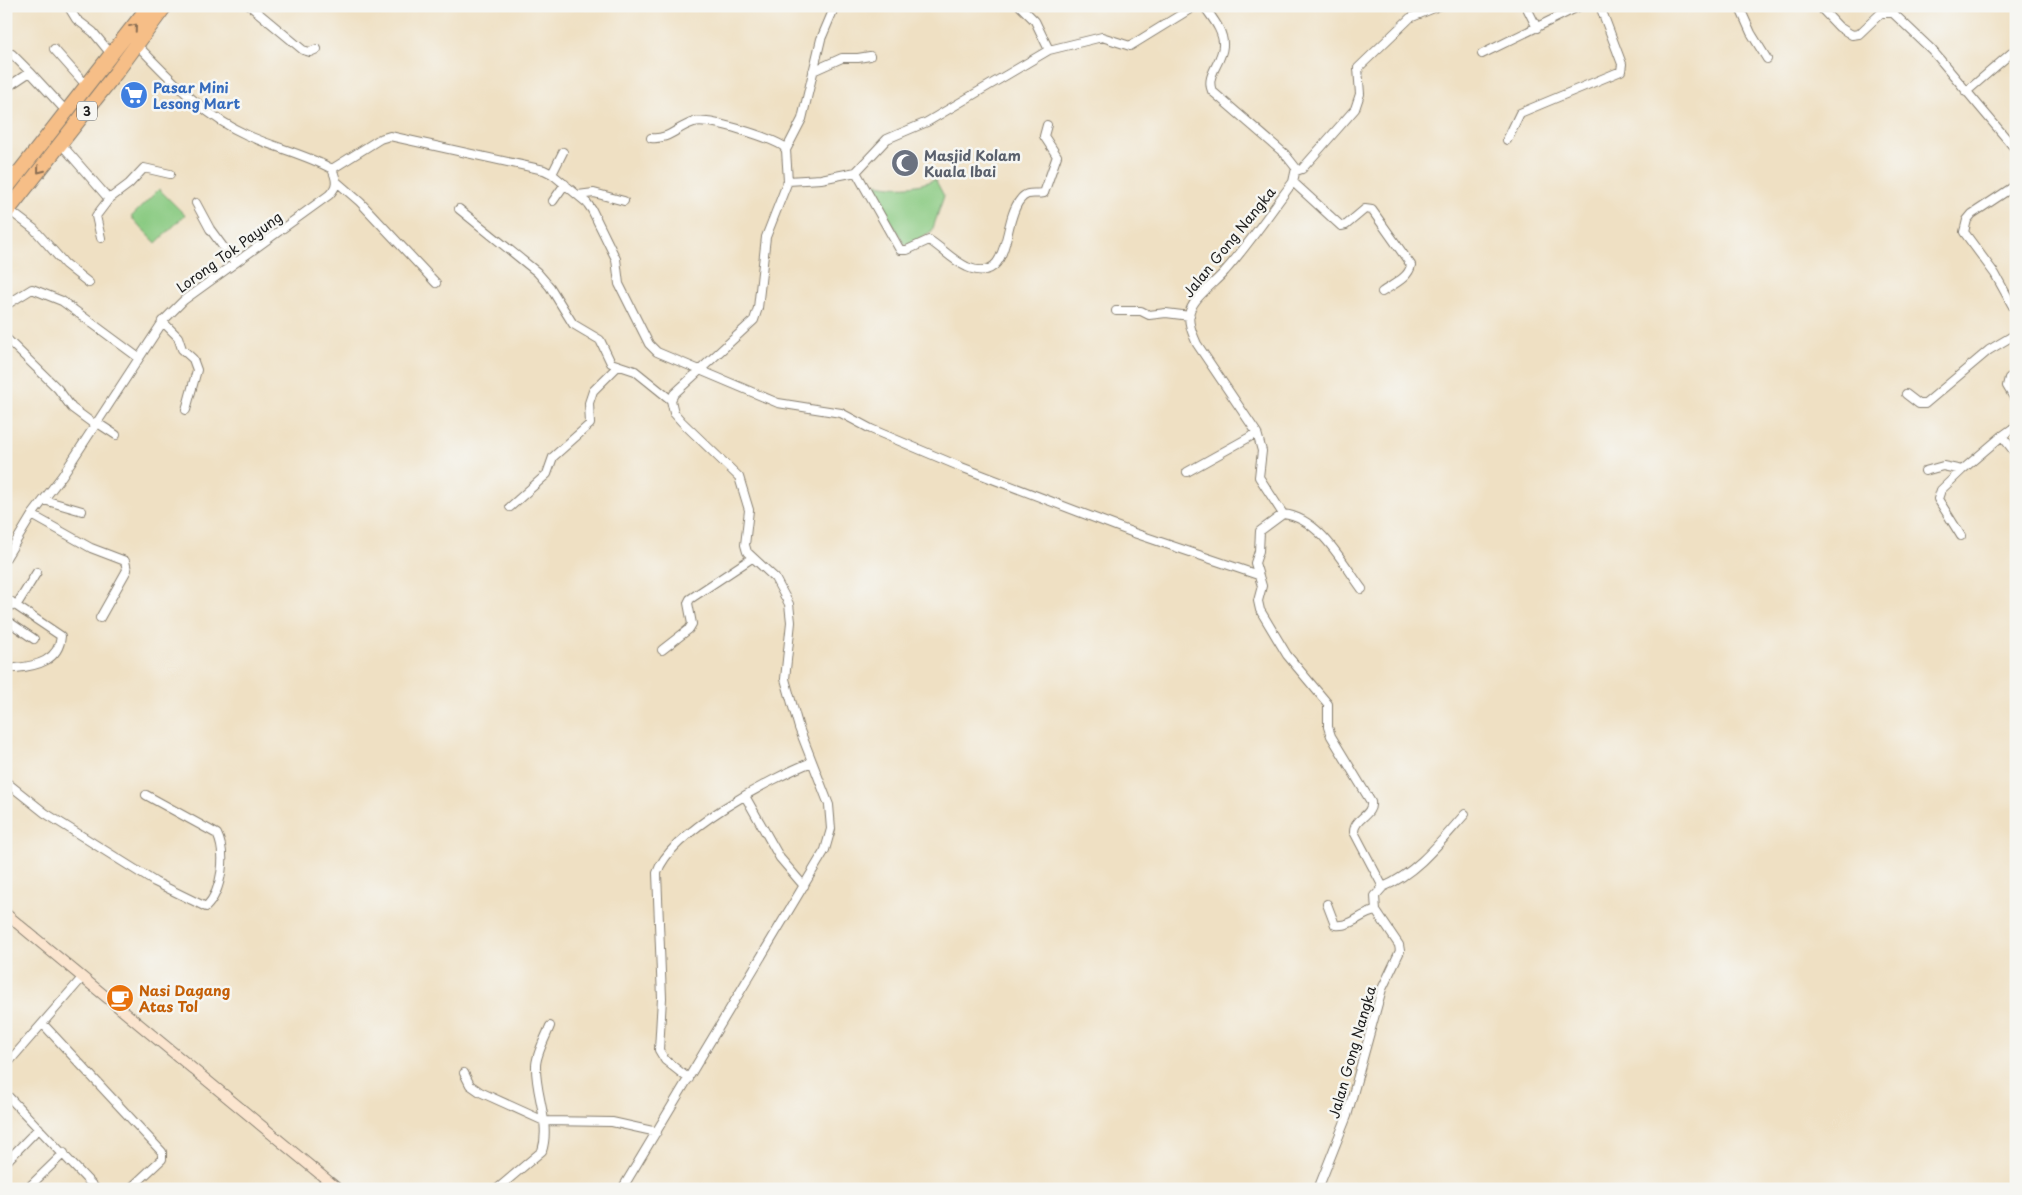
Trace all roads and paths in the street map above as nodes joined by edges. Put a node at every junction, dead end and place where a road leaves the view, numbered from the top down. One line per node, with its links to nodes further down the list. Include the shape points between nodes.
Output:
1 (68, 6): 24 (street, via 76,19 93,32)
2 (149, 6): 24 (highway, 3, one-way to 2)
3 (165, 6): 16 (highway, 3)
4 (250, 6): 18 (street, via 303,50)
5 (835, 6): 26 (street, via 821,39)
6 (1020, 6): 20 (street, via 1035,21)
7 (1195, 6): 20 (street, via 1130,46 1102,37)
8 (1204, 6): 42 (street, via 1218,27 1223,46 1210,78 1212,91 1285,154)
9 (1439, 6): 42 (street, via 1410,18 1358,68 1360,94 1354,109 1302,169)
10 (1526, 6): 15 (street)
11 (1580, 6): 15 (street)
12 (1600, 6): 35 (street, via 1622,64 1621,71 1520,113)
13 (1739, 6): 25 (street)
14 (1819, 6): 31 (street, via 1839,27 1852,35 1859,34 1881,12 1893,13 1921,39)
15 (1536, 28): 21 (street)
16 (137, 45): 28 (highway, 3); 41 (street, via 191,100 215,117 246,135 313,158)
17 (54, 49): 29 (street)
18 (317, 49)
19 (2016, 49): 31 (street)
20 (1049, 50): 43 (street, via 926,122 887,139)
21 (1482, 54)
22 (6, 56): 27 (street, via 12,54)
23 (870, 56): 26 (street, via 842,58)
24 (107, 59): 28 (highway); 29 (highway, 3)
25 (1767, 59)
26 (813, 71): 37 (street, via 802,119)
27 (30, 72): 30 (street); 32 (street)
28 (115, 74): 36 (highway, 3)
29 (86, 86): 32 (highway, 3)
30 (6, 88)
31 (1966, 92): 38 (street)
32 (66, 111): 46 (highway, 3)
33 (1047, 125): 43 (street, via 1044,136 1057,156 1054,168 1044,192 1030,193 1019,200 1002,254 987,271 967,267 928,240 900,250)
34 (651, 138): 37 (street, via 666,137 691,123 706,121 751,133)
35 (1507, 140)
36 (62, 144): 54 (street); 59 (highway, 3, one-way to 59)
37 (786, 150): 47 (street)
38 (2016, 150)
39 (563, 152): 45 (street)
40 (6, 166): 46 (street)
41 (332, 169): 45 (street, via 390,136); 48 (street)
42 (1296, 171): 49 (street, Jalan Gong Nangka)
43 (856, 172): 47 (street)
44 (170, 174): 54 (street, via 144,168)
45 (552, 174): 50 (street)
46 (17, 176): 52 (highway, 3)
47 (788, 181): 74 (street, via 766,236 756,316)
48 (337, 182): 61 (street, Lorong Tok Payung, via 329,195); 63 (street)
49 (1293, 182): 64 (street, via 1341,226 1365,209 1372,210 1411,265 1406,276); 68 (street, Jalan Gong Nangka, via 1226,270 1198,299)
50 (565, 184): 53 (street); 55 (street)
51 (2016, 185): 67 (street, via 1972,214 1964,226 1967,238 1995,274)
52 (6, 189)
53 (578, 196): 56 (street, via 594,193); 74 (street, via 592,210 611,248 619,284 651,347)
54 (109, 199): 60 (street, via 96,216)
55 (552, 201)
56 (624, 201)
57 (196, 203): 61 (street)
58 (459, 208): 73 (street, via 537,272 573,324 598,338 608,359)
59 (7, 211): 62 (street, via 40,234 65,264)
60 (101, 238)
61 (235, 263): 69 (street, Lorong Tok Payung, via 184,300)
62 (89, 282)
63 (436, 283)
64 (1382, 292)
65 (6, 305): 72 (street, via 32,289 62,300)
66 (1116, 311): 68 (street)
67 (2016, 312)
68 (1190, 316): 82 (street, Jalan Gong Nangka, via 1191,331 1197,344)
69 (162, 321): 72 (street, Lorong Tok Payung); 79 (street, via 178,337 182,349 193,359 197,370)
70 (2016, 334): 76 (street, via 1989,350 1925,404 1919,404)
71 (6, 338): 80 (street, via 58,389 72,408)
72 (139, 358): 80 (street, Lorong Tok Payung)
73 (617, 367): 77 (street, via 635,370); 90 (street, via 593,391 589,403 590,424 553,457 547,474)
74 (702, 370): 77 (street); 98 (street, via 778,403 841,413 961,467 1134,533)
75 (2016, 373): 78 (street, via 2009,378 2007,386)
76 (1906, 394)
77 (671, 400): 96 (street, via 674,413 739,477 748,510 746,545)
78 (2016, 401)
79 (186, 410)
80 (96, 423): 83 (street); 89 (street, Lorong Tok Payung)
81 (2016, 426): 84 (street)
82 (1257, 433): 88 (street); 92 (street, Jalan Gong Nangka, via 1262,451 1259,476)
83 (116, 435)
84 (2002, 436): 85 (street); 86 (street)
85 (2016, 454)
86 (1962, 470): 87 (street, via 1938,467); 94 (street, via 1941,490 1938,499)
87 (1925, 471)
88 (1187, 472)
89 (44, 500): 91 (street); 93 (street, Lorong Tok Payung)
90 (510, 507)
91 (82, 511)
92 (1280, 511): 98 (street, via 1259,533 1255,563); 99 (street, via 1307,524 1324,539)
93 (32, 515): 95 (street, Lorong Tok Payung); 102 (street, via 91,548 125,561 128,570)
94 (1961, 536)
95 (6, 558)
96 (752, 558): 105 (street, via 690,599 692,624); 107 (street, via 775,578 788,604 791,622 785,678 798,728)
97 (37, 572): 100 (street)
98 (1258, 575): 113 (street, via 1262,586 1258,601 1260,610 1287,655 1328,704 1331,736 1371,802 1369,812 1355,826 1354,832)
99 (1362, 589)
100 (11, 602): 101 (street); 106 (street, via 61,636 45,663)
101 (6, 611)
102 (100, 618)
103 (6, 620): 104 (street)
104 (34, 639)
105 (662, 650)
106 (16, 668)
107 (812, 762): 110 (street, via 782,774); 112 (street, via 829,805 831,829 825,850)
108 (6, 782): 109 (street, via 45,813 155,882 206,906 212,901 220,874 223,853 217,834)
109 (146, 795)
110 (745, 796): 112 (street, via 780,858); 122 (street, via 692,831 661,860 657,873 662,998 659,1050 665,1060)
111 (1465, 814): 113 (street, via 1423,860)
112 (804, 886): 122 (street)
113 (1383, 888): 115 (street, via 1375,896)
114 (1327, 904): 115 (street, via 1335,925 1352,924 1366,913)
115 (1376, 911): 137 (street, Jalan Gong Nangka, via 1399,945 1400,956 1382,989 1347,1116)
116 (6, 914): 117 (street)
117 (82, 978): 118 (street); 134 (street)
118 (43, 1024): 120 (street); 133 (street, via 162,1152 162,1159)
119 (550, 1026): 124 (street, via 536,1065)
120 (6, 1065)
121 (464, 1073): 124 (street, via 470,1085 480,1092)
122 (689, 1079): 126 (street)
123 (6, 1094): 125 (street)
124 (544, 1121): 126 (street, via 612,1122); 135 (street, via 542,1151)
125 (40, 1128): 127 (street); 128 (street)
126 (656, 1132): 136 (street)
127 (64, 1153): 131 (street); 132 (street)
128 (6, 1162)
129 (6, 1184): 130 (street)
130 (11, 1189)
131 (27, 1189)
132 (96, 1189)
133 (130, 1189)
134 (338, 1189)
135 (497, 1189)
136 (622, 1189)
137 (1318, 1189)

